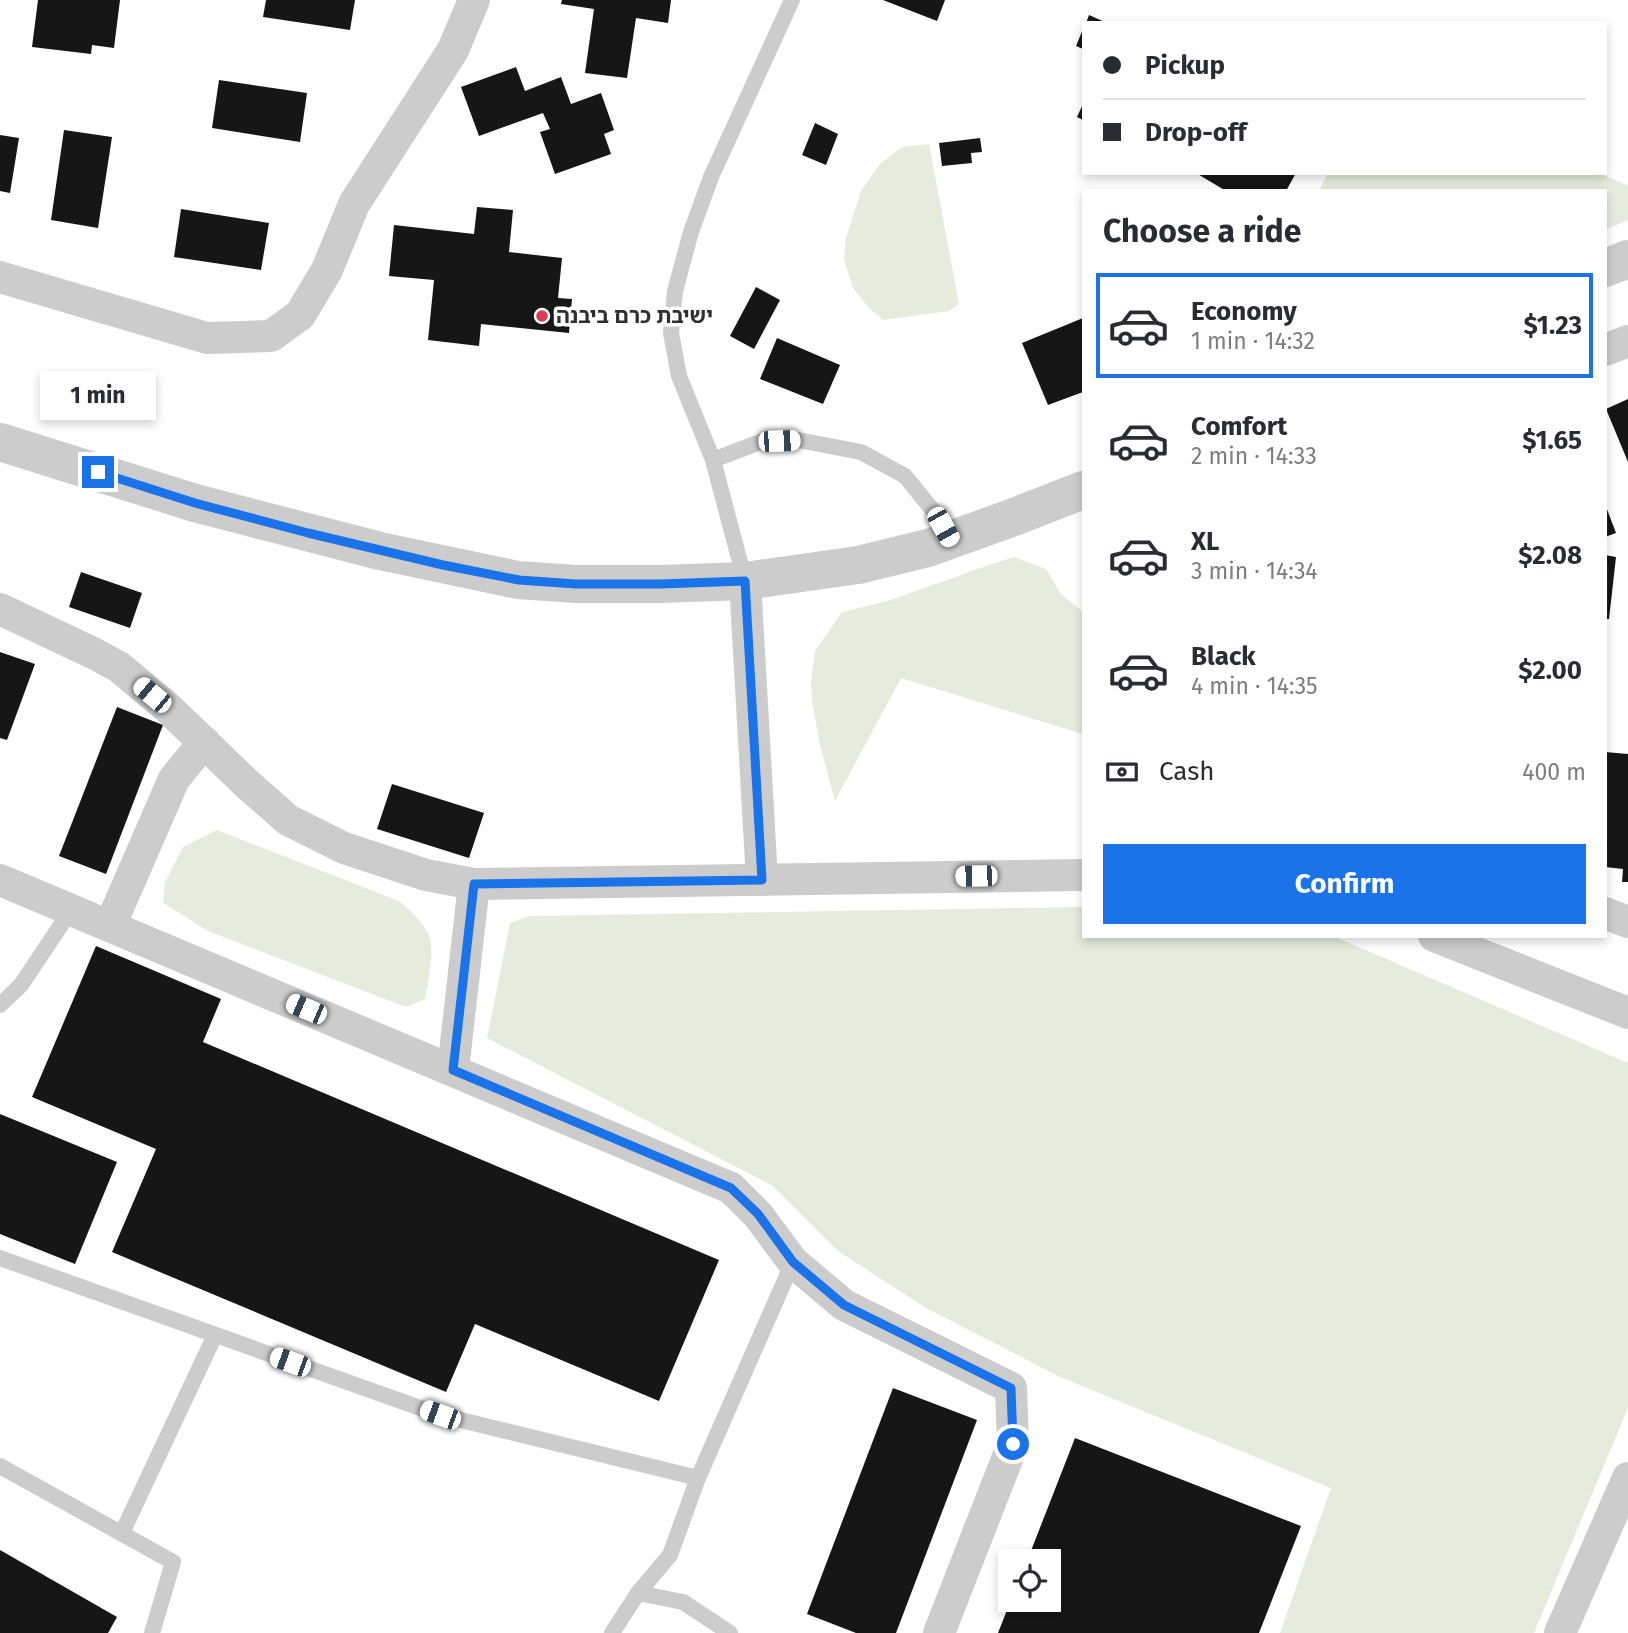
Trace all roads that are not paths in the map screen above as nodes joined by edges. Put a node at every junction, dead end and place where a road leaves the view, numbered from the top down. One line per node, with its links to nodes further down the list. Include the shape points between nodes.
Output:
1 (474, 0): 5 (street, via 453,50 354,204 327,270 300,315 271,336 206,338)
2 (792, 0): 9 (lane, via 711,177 676,292 671,332 679,376)
3 (1628, 258): 4 (street)
4 (1607, 267)
5 (0, 276)
6 (1628, 341): 7 (street)
7 (1607, 350)
8 (0, 442): 12 (street, via 246,517 519,580 576,584)
9 (712, 460): 11 (lane, via 760,442 798,440 861,452 905,477); 12 (lane)
10 (1082, 490): 11 (street)
11 (950, 540): 12 (street, via 858,565)
12 (745, 581): 17 (street)
13 (0, 609): 14 (street, via 119,667)
14 (204, 742): 18 (street, via 288,820 344,848 426,875); 22 (street, via 174,779)
15 (1082, 875): 17 (street)
16 (0, 880): 19 (street)
17 (762, 880): 18 (street)
18 (474, 884): 26 (street)
19 (71, 910): 22 (street); 24 (lane, via 21,985)
20 (1607, 914): 21 (street)
21 (1628, 922)
22 (110, 926): 26 (street)
23 (1439, 938): 25 (street)
24 (0, 1005)
25 (1628, 1013)
26 (453, 1070): 28 (street, via 731,1188 758,1214)
27 (0, 1258): 29 (lane)
28 (793, 1262): 31 (lane); 38 (street, via 844,1305 1011,1388 1013,1444)
29 (215, 1335): 31 (lane, via 440,1415); 33 (lane)
30 (0, 1466): 33 (lane)
31 (698, 1478): 34 (lane, via 670,1555)
32 (1628, 1478): 39 (street)
33 (122, 1533): 35 (lane, via 173,1562)
34 (638, 1593): 36 (lane); 37 (lane, via 683,1602)
35 (152, 1633)
36 (612, 1633)
37 (730, 1633)
38 (939, 1633)
39 (1560, 1633)

